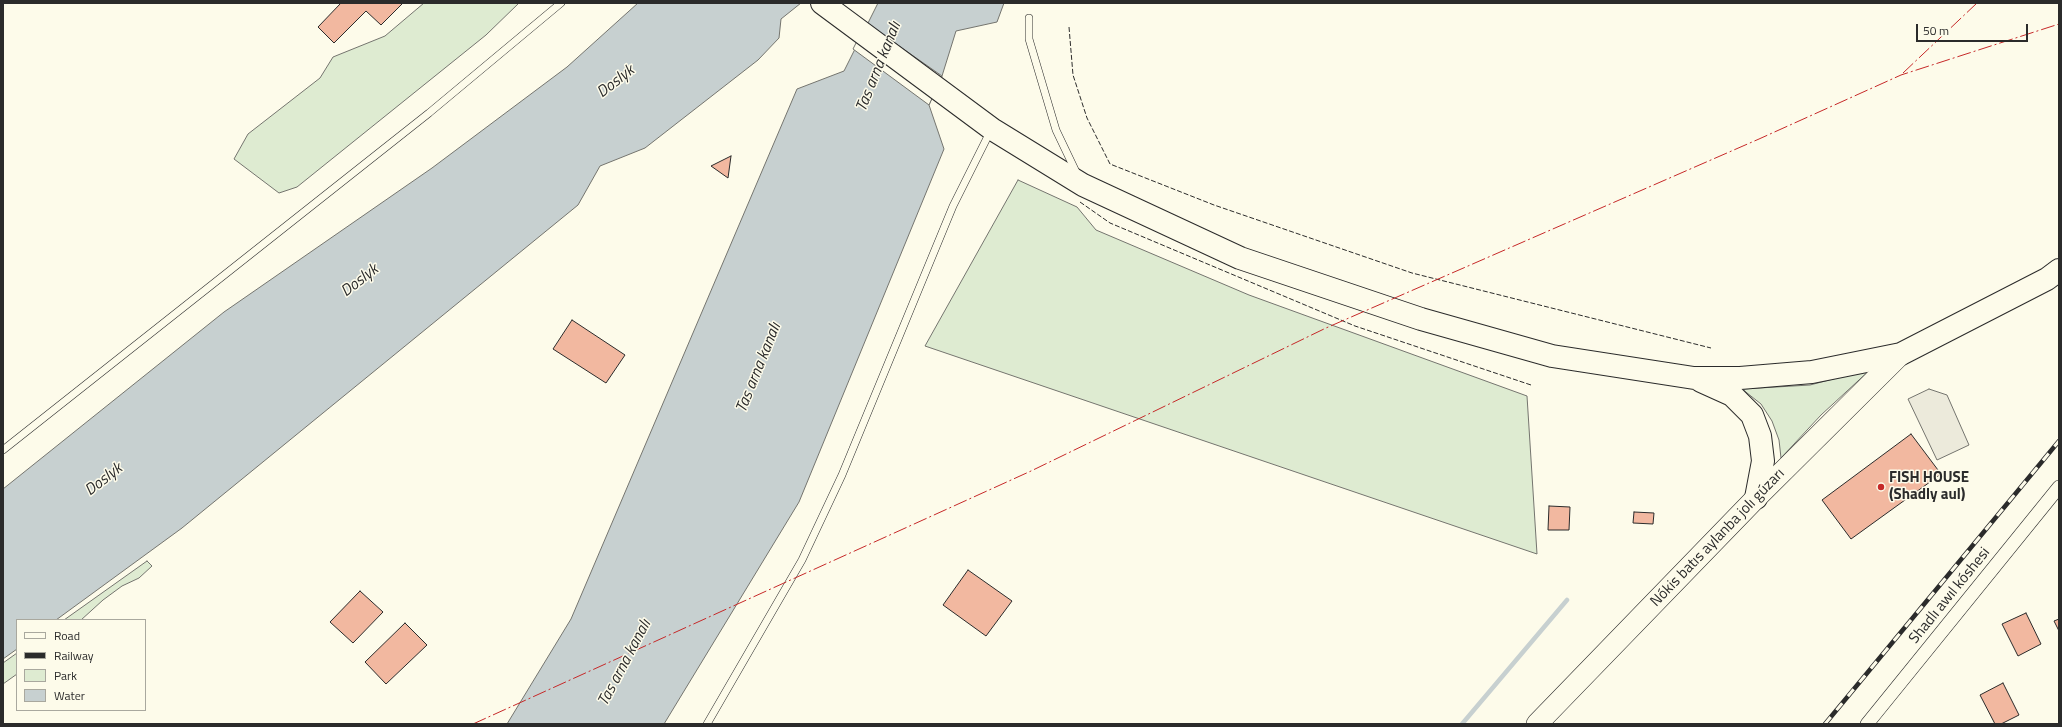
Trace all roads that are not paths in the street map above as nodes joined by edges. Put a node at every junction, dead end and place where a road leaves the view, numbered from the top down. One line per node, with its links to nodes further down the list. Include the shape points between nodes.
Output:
1 (561, 3): 9 (lane, via 429,113)
2 (822, 4): 4 (highway)
3 (1030, 18): 5 (lane, via 1029,39 1056,130)
4 (992, 128): 5 (highway); 12 (lane, via 952,206 842,475 802,560)
5 (1083, 185): 8 (highway, via 1240,258 1421,319 1552,356)
6 (2059, 270): 7 (highway)
7 (1901, 354): 8 (highway, via 1812,372 1740,378); 11 (main road, Nókis batıs aylanba jolı gúzarı)
8 (1694, 378): 11 (highway, via 1732,395 1752,415 1760,436 1763,461)
9 (3, 450)
10 (2059, 487): 14 (street, Shadlı awıl kóshesi)
11 (1756, 498): 13 (main road, Nókis batıs aylanba jolı gúzarı)
12 (707, 724)
13 (1537, 724)
14 (1867, 724)

